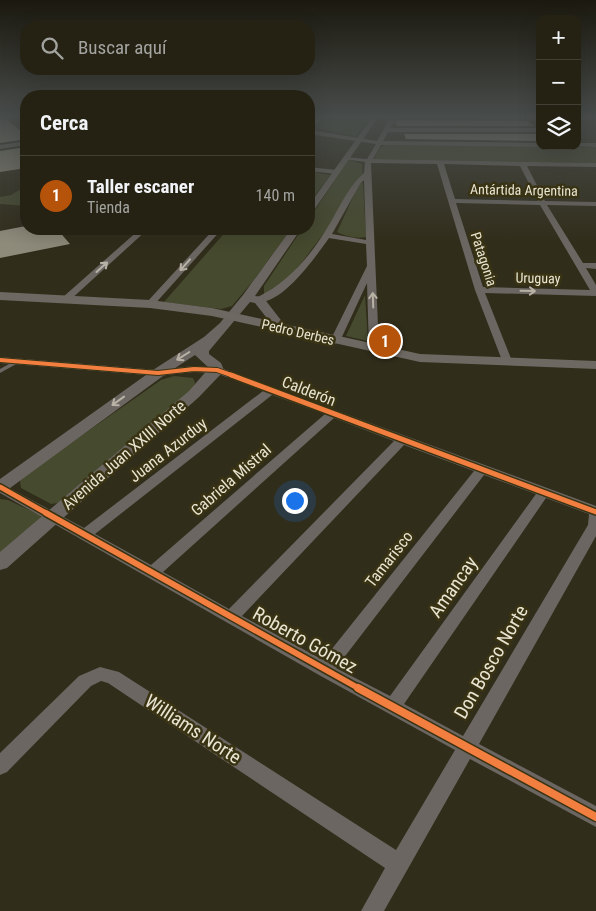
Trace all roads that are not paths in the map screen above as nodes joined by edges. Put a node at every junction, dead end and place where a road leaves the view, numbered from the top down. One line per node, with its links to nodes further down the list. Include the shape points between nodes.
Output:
1 (346, 158): 8 (street)
2 (350, 159): 3 (street)
3 (369, 161): 4 (street); 9 (street)
4 (440, 162): 5 (street); 10 (street, Patagonia)
5 (522, 164): 6 (street); 12 (street)
6 (596, 165)
7 (315, 170): 8 (street)
8 (336, 172): 11 (street)
9 (367, 174): 17 (street, via 357,183); 18 (street)
10 (451, 201): 12 (street, Antártida Argentina); 22 (street, Patagonia)
11 (315, 202)
12 (542, 202): 13 (street, Antártida Argentina); 20 (street)
13 (596, 204)
14 (137, 235): 25 (street, one-way to 14)
15 (213, 235): 27 (street, one-way to 27)
16 (292, 235): 26 (street)
17 (327, 235): 18 (street); 26 (street, via 293,279 277,291)
18 (371, 243): 19 (street)
19 (372, 265): 31 (street); 32 (street, one-way to 19)
20 (579, 265): 21 (street); 23 (street)
21 (596, 266)
22 (479, 290): 23 (street, Uruguay, one-way to 23); 35 (street, Patagonia)
23 (596, 292)
24 (0, 296): 25 (main road, Pedro Derbes)
25 (66, 299): 27 (main road, Pedro Derbes)
26 (253, 299): 28 (street); 29 (street)
27 (150, 304): 28 (main road, Pedro Derbes)
28 (232, 316): 29 (main road, Pedro Derbes); 30 (street)
29 (281, 328): 31 (main road, Pedro Derbes)
30 (209, 340): 37 (street, via 202,354 216,366); 39 (street, one-way to 39)
31 (335, 341): 32 (main road, Pedro Derbes)
32 (374, 349): 35 (main road, Pedro Derbes, via 425,358)
33 (0, 360): 34 (street, Calderón)
34 (18, 361): 38 (lane); 39 (street, Calderón)
35 (507, 361): 36 (main road, Pedro Derbes)
36 (596, 365)
37 (216, 370): 39 (street, Calderón); 40 (street, Calderón); 47 (street, Avenida Juan XXIII Norte, via 194,394)
38 (0, 371)
39 (158, 372): 44 (street, one-way to 44)
40 (271, 390): 41 (street, Calderón); 48 (street, Juana Azurduy)
41 (332, 414): 42 (street, Calderón); 50 (street, Gabriela Mistral)
42 (402, 440): 43 (street, Calderón); 51 (street)
43 (481, 470): 45 (street, Calderón); 52 (street, Tamarisco)
44 (0, 487): 47 (street, Roberto Gómez)
45 (544, 492): 46 (street, Calderón); 53 (street, Amancay)
46 (596, 511): 54 (street, Don Bosco Norte, via 595,525)
47 (54, 517): 48 (street, Roberto Gómez); 49 (street, Avenida Juan XXIII Norte)
48 (85, 535): 50 (street, Roberto Gómez)
49 (0, 563)
50 (152, 572): 51 (street, Roberto Gómez)
51 (232, 616): 52 (street, Roberto Gómez)
52 (325, 670): 53 (street, Roberto Gómez)
53 (393, 706): 54 (street, Roberto Gómez)
54 (467, 746): 56 (street, Roberto Gómez); 57 (street, Don Bosco Norte)
55 (0, 766): 57 (street, Williams Norte, via 86,680 100,674 113,676)
56 (596, 817)
57 (398, 864): 58 (street, Don Bosco Norte)
58 (372, 911)

